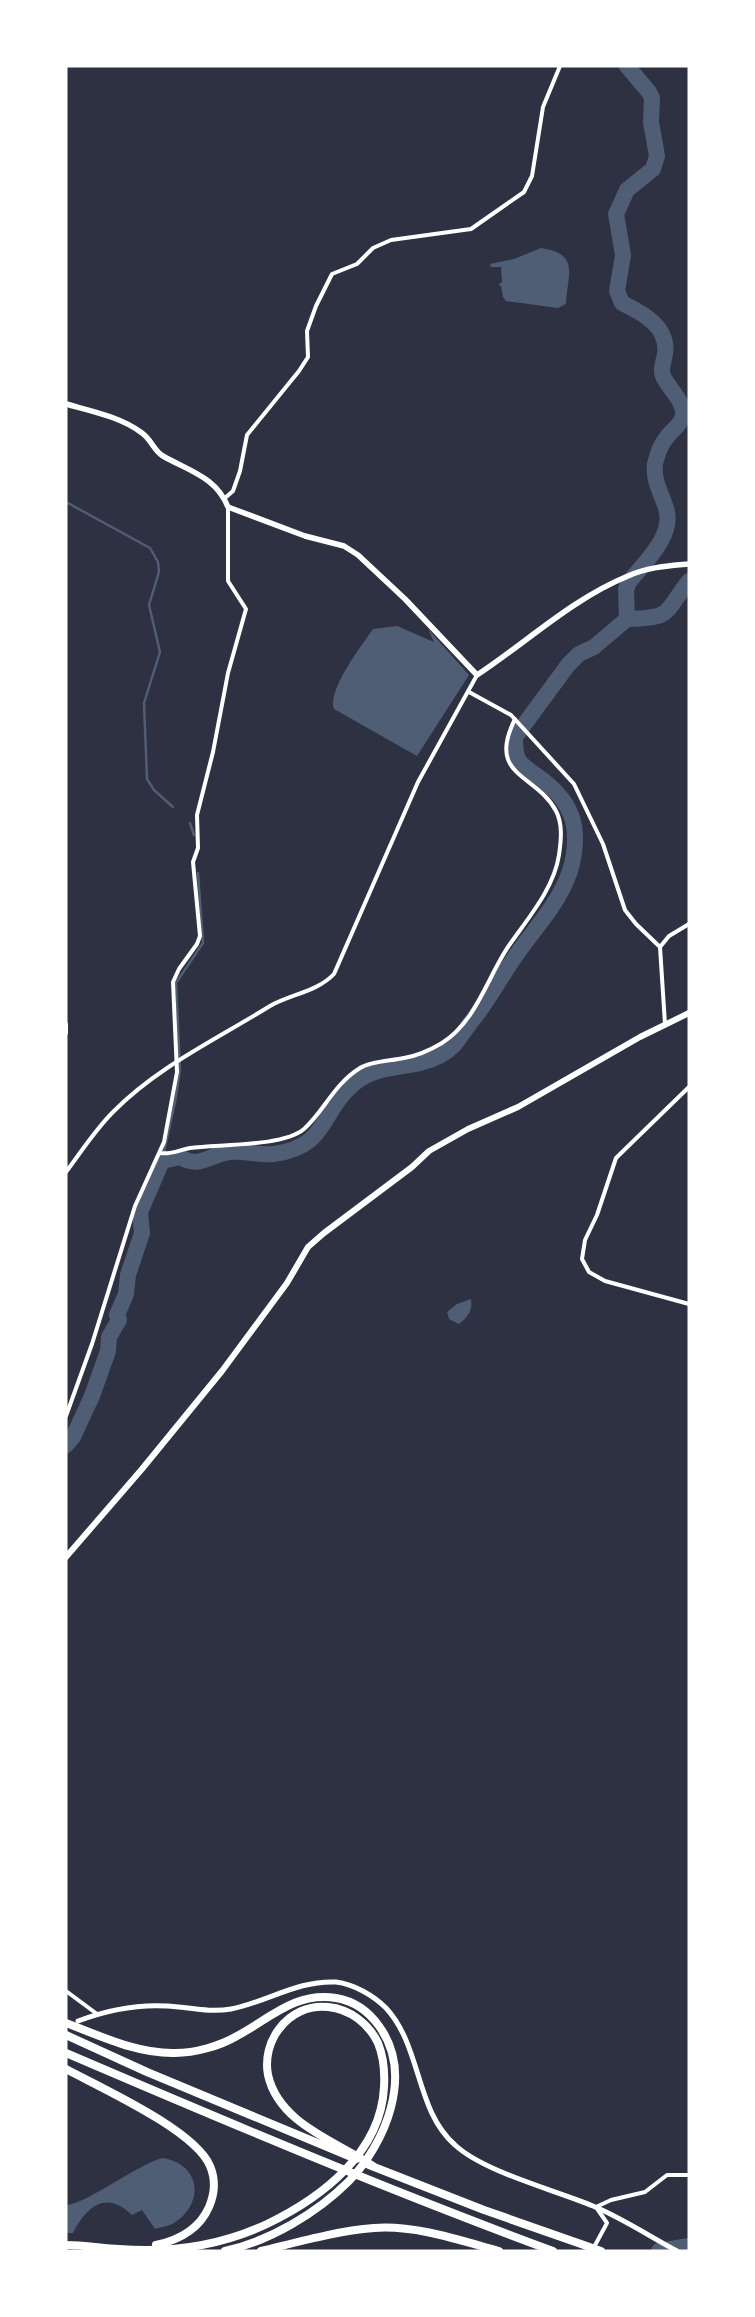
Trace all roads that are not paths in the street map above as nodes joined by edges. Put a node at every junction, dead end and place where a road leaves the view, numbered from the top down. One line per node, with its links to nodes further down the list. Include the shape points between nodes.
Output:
1 (560, 66): 3 (street, via 543,107 532,176 524,192 471,229 391,240 373,248 357,264 332,274 307,331 308,357 247,435 240,471 233,491)
2 (66, 404): 3 (main road, via 114,419 141,432 161,455 203,475)
3 (225, 498): 4 (main road)
4 (228, 507): 6 (main road, via 305,536 344,546 358,555 406,599); 15 (street, via 228,581 246,609 228,673 197,815 198,848 193,862 200,936 173,982)
5 (689, 564): 6 (main road, via 643,570 596,592)
6 (477, 674): 7 (street)
7 (469, 692): 8 (street); 15 (street, via 414,789 334,974 319,986 284,998)
8 (515, 719): 10 (street, via 574,784 603,844 626,910); 17 (street, via 506,737 508,757 520,777 548,799 556,812 561,830 559,857 552,880 470,1014 442,1043 407,1057 362,1066 344,1080 311,1122 294,1136)
9 (689, 924): 10 (street, via 669,936)
10 (660, 948): 13 (street)
11 (689, 1013): 13 (main road)
12 (66, 1024): 14 (street)
13 (666, 1024): 21 (main road, via 518,1107 429,1151 324,1233 308,1248 287,1283 222,1371)
14 (66, 1033)
15 (178, 1062): 17 (street); 18 (street, via 114,1111)
16 (689, 1087): 19 (street, via 616,1158 585,1240 582,1259 589,1272 605,1281)
17 (163, 1153): 20 (street, via 135,1206)
18 (66, 1172)
19 (689, 1304)
20 (66, 1416)
21 (66, 1557)
22 (66, 1991): 23 (street)
23 (96, 2014): 24 (street); 31 (street, via 142,2004 230,2009 320,1982 339,1982 356,1988 372,1996 397,2023 433,2116 454,2145 482,2163)
24 (78, 2021)
25 (66, 2023): 34 (highway, via 150,2051 176,2053 197,2050 236,2036 286,2006 319,1997 337,1998 371,2014 385,2034 395,2074 393,2098 380,2139 363,2166 340,2189 304,2216 272,2234)
26 (66, 2036): 29 (highway, via 146,2072)
27 (66, 2052): 37 (highway, via 334,2165)
28 (66, 2069): 33 (highway, via 179,2133 198,2149 210,2165 214,2196 205,2216 191,2231 171,2242)
29 (347, 2152): 33 (highway, via 297,2120 281,2104 271,2086 266,2065 270,2046 290,2016 304,2009 335,2007 348,2012 375,2036 383,2055 384,2096 379,2115 355,2160 333,2183 298,2208 265,2225 231,2239 199,2247); 39 (highway, via 373,2166)
30 (689, 2174): 31 (street, via 667,2175 645,2192)
31 (596, 2207): 38 (street, via 607,2223); 40 (street)
32 (66, 2245): 33 (highway)
33 (140, 2250)
34 (225, 2251)
35 (261, 2251): 36 (highway, via 333,2234 376,2228 420,2231)
36 (499, 2251)
37 (553, 2251)
38 (592, 2251)
39 (601, 2251)
40 (677, 2251)

